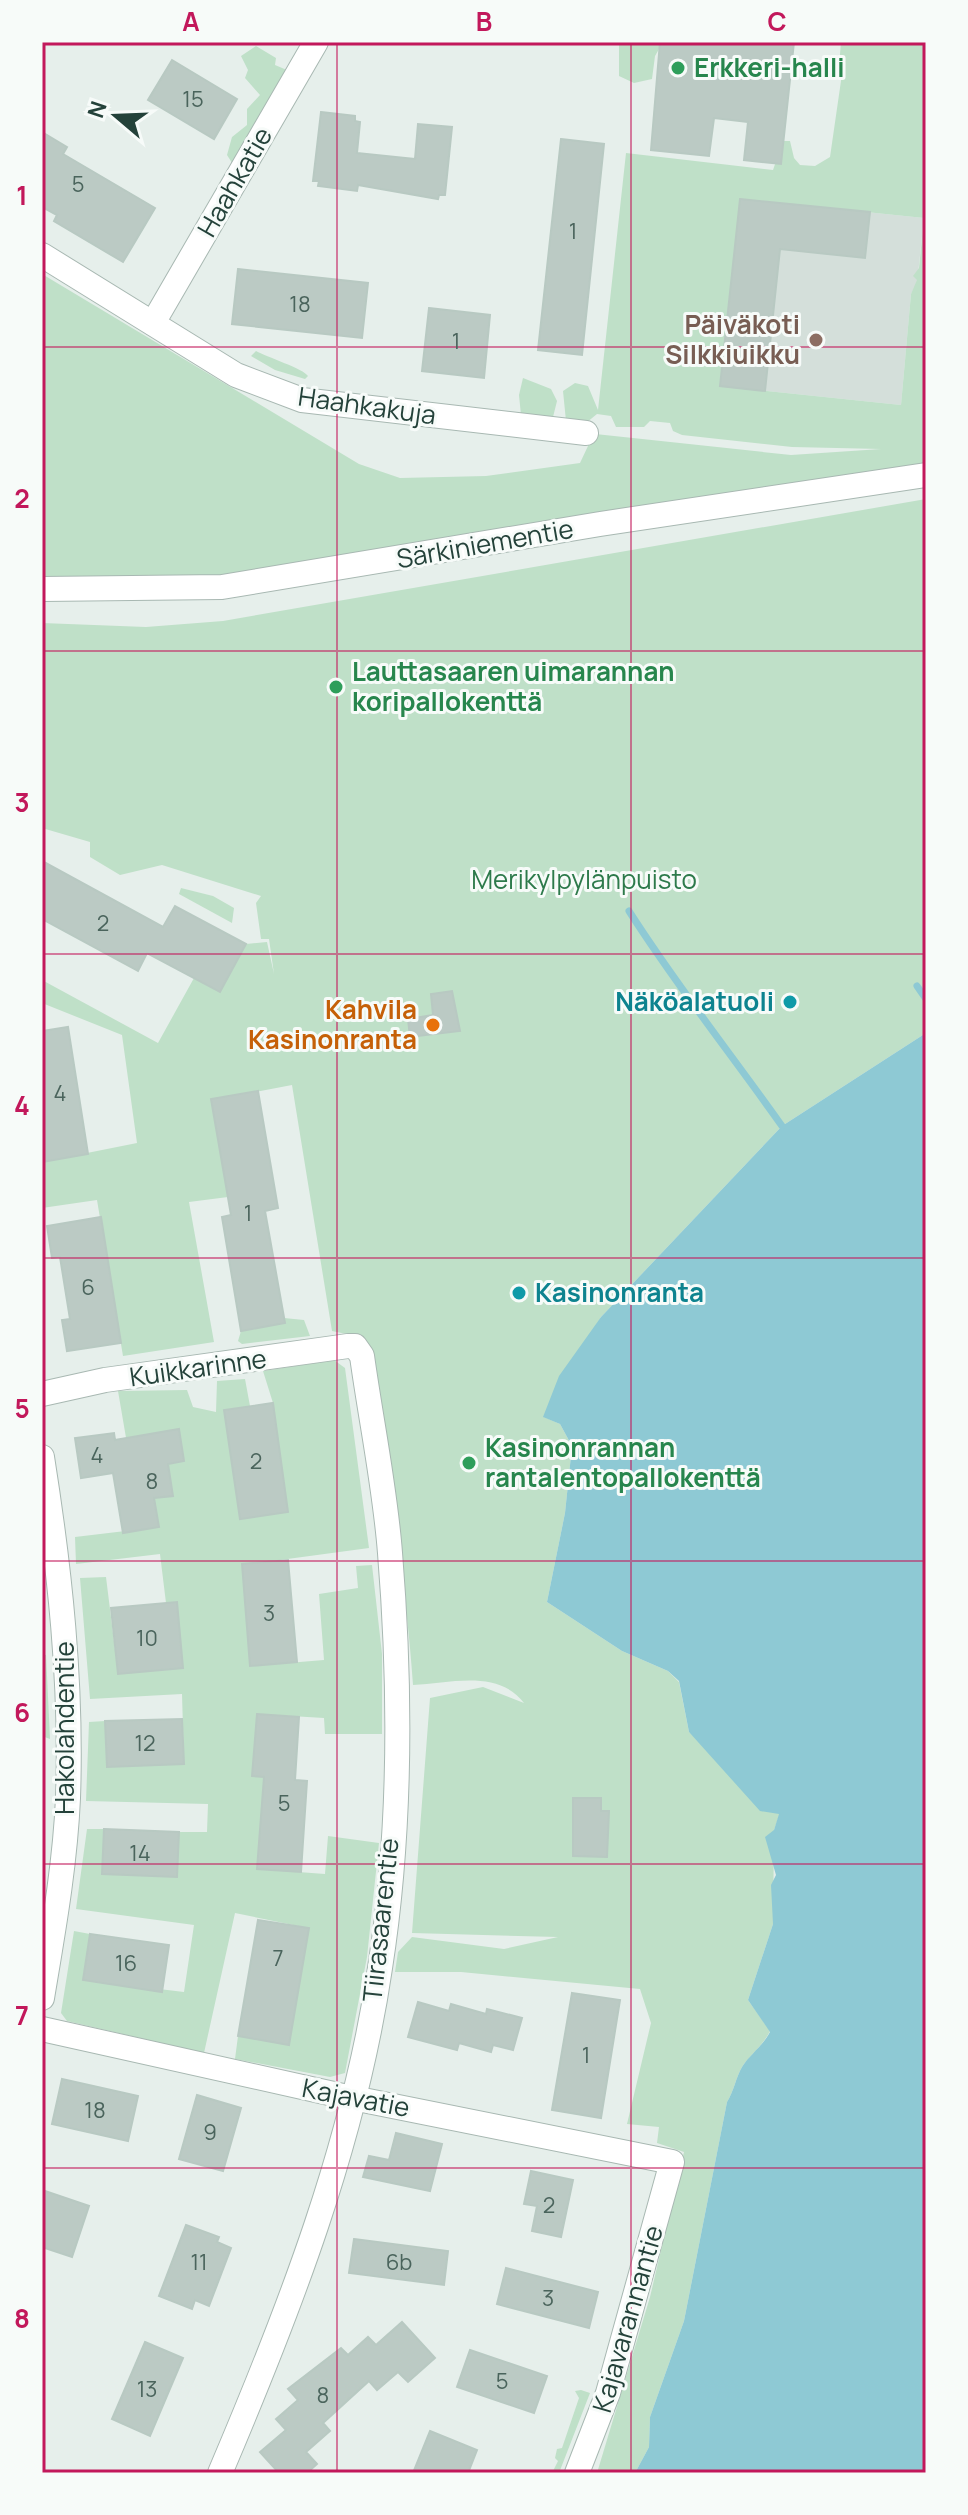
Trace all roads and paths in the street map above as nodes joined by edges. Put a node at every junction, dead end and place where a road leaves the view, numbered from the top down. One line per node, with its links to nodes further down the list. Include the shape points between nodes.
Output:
1 (316, 42): 3 (street, Haahkatie)
2 (42, 255): 3 (street, Haahkakuja)
3 (153, 323): 4 (street, Haahkakuja, via 236,375 302,400)
4 (586, 433)
5 (926, 475): 6 (street, Särkiniementie, via 222,587)
6 (42, 589)
7 (355, 1346): 8 (street, Kuikkarinne, via 105,1380); 12 (street, Tiirasaarentie, via 362,1356 390,1551 396,1683 381,1965)
8 (42, 1394)
9 (42, 1457): 10 (street, Hakolahdentie, via 66,1644 69,1750 62,1872)
10 (42, 1998)
11 (42, 2029): 12 (street, Kajavatie)
12 (353, 2097): 13 (street, Kajavatie); 14 (street, Tiirasaarentie, via 311,2242)
13 (672, 2162): 15 (street, Kajavarannantie, via 608,2393)
14 (220, 2473)
15 (577, 2473)

